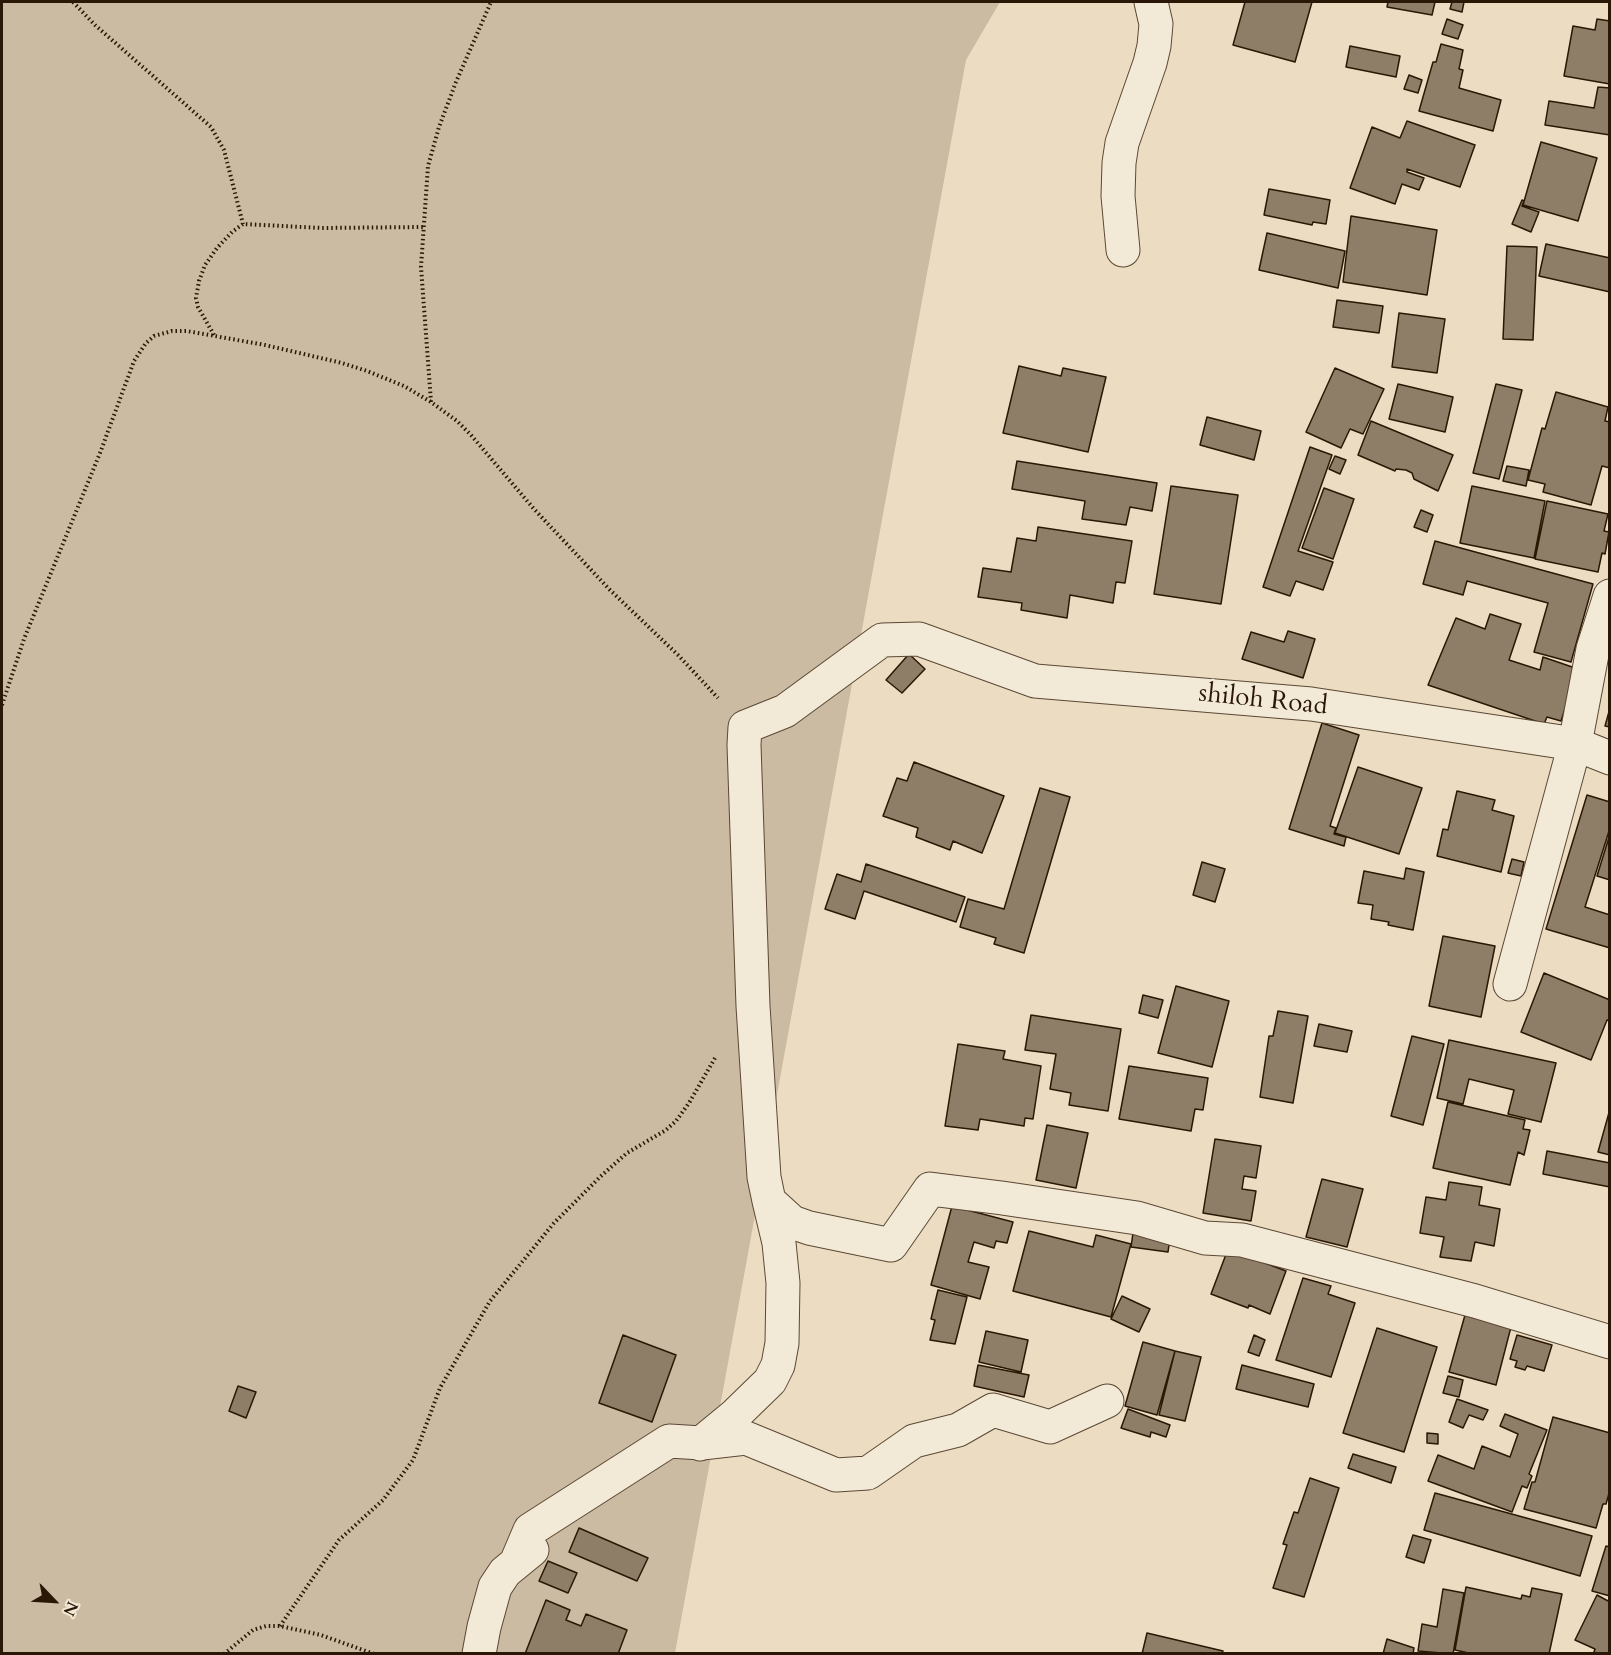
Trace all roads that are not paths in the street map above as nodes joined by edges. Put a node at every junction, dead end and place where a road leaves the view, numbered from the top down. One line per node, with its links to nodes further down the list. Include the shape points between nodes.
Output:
1 (1151, 2): 2 (street, via 1156,24 1154,46 1129,118 1119,163)
2 (1123, 250)
3 (1610, 596): 4 (street, via 1593,649)
4 (1575, 744): 5 (street, shiloh Road); 6 (street); 7 (street, shiloh Road, via 1311,704 1035,681 919,639 882,640 785,711 745,727 751,958 764,1177)
5 (1610, 758)
6 (1510, 984)
7 (769, 1201): 8 (street, via 798,1225 891,1245 930,1189 1137,1218 1205,1238 1242,1240 1312,1257); 10 (street, via 783,1272 778,1365 770,1381)
8 (1610, 1342)
9 (1107, 1401): 10 (street, via 1050,1427 993,1410 958,1430 914,1441 868,1473 836,1475 746,1438)
10 (702, 1443): 11 (street, via 505,1572 495,1587)
11 (480, 1653)

